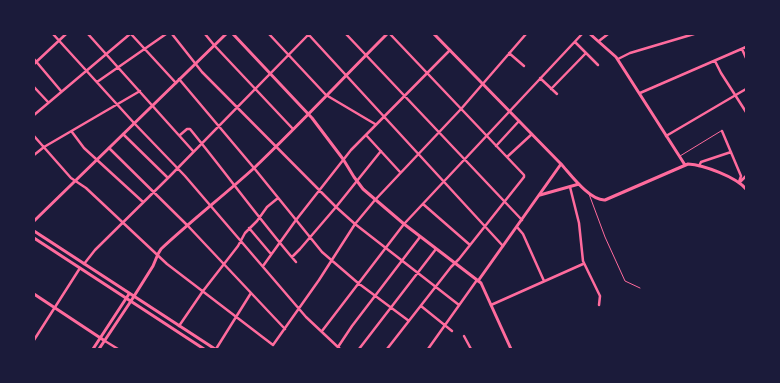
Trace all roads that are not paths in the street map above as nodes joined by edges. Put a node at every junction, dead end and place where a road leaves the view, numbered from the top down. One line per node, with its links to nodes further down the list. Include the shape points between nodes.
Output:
1 (52, 34): 20 (street)
2 (66, 34): 20 (street)
3 (88, 34): 30 (street)
4 (131, 34): 24 (street); 30 (street)
5 (166, 34): 24 (street)
6 (172, 34): 37 (street)
7 (205, 34): 23 (street)
8 (226, 34): 23 (main road)
9 (233, 34): 42 (main road)
10 (269, 34): 31 (street)
11 (309, 34): 31 (street); 44 (street)
12 (346, 34): 32 (street)
13 (388, 34): 32 (main road); 43 (street)
14 (434, 34): 27 (main road)
15 (526, 34): 28 (street)
16 (582, 34): 22 (street)
17 (590, 34): 21 (main road)
18 (608, 34): 21 (street)
19 (692, 34): 34 (street)
20 (59, 40): 36 (street); 41 (street)
21 (599, 41): 34 (main road)
22 (575, 42): 29 (street); 45 (street)
23 (214, 45): 37 (main road); 51 (street)
24 (146, 48): 40 (street); 48 (street)
25 (746, 48): 26 (street)
26 (742, 49): 33 (street); 35 (street)
27 (450, 50): 43 (street); 49 (main road)
28 (510, 53): 39 (street); 49 (street)
29 (586, 53): 38 (street); 52 (street)
30 (106, 54): 40 (street); 41 (street)
31 (288, 55): 42 (street); 58 (street)
32 (366, 55): 44 (main road); 60 (street)
33 (746, 58)
34 (618, 59): 57 (main road)
35 (715, 61): 57 (street); 59 (street)
36 (34, 62): 54 (street)
37 (195, 64): 46 (main road); 64 (street)
38 (598, 65)
39 (524, 66)
40 (118, 67): 47 (street); 55 (street)
41 (86, 70): 47 (street); 54 (street)
42 (271, 73): 51 (street); 68 (main road)
43 (427, 73): 60 (street); 65 (street)
44 (346, 75): 58 (main road); 70 (street)
45 (540, 78): 52 (street); 66 (street)
46 (180, 79): 48 (main road); 74 (street)
47 (97, 82): 62 (street)
48 (176, 83): 63 (main road)
49 (483, 84): 65 (street); 66 (main road)
50 (34, 87): 61 (street)
51 (255, 89): 64 (street); 75 (street)
52 (551, 89): 56 (street)
53 (746, 89): 59 (street)
54 (61, 91): 61 (street)
55 (140, 91): 62 (street); 63 (street)
56 (557, 94)
57 (639, 94): 85 (main road)
58 (326, 95): 68 (main road); 73 (street)
59 (736, 95): 67 (street); 85 (street)
60 (405, 96): 70 (street); 78 (street)
61 (48, 102): 69 (street)
62 (118, 105): 72 (street); 76 (street)
63 (153, 105): 72 (main road); 81 (street)
64 (237, 107): 74 (street); 87 (street)
65 (461, 109): 78 (street); 84 (street)
66 (509, 111): 71 (main road); 84 (street)
67 (746, 112)
68 (309, 114): 75 (main road); 98 (main road)
69 (34, 115)
70 (384, 117): 73 (street); 94 (street)
71 (519, 121): 80 (main road); 88 (street)
72 (134, 123): 79 (main road); 104 (street)
73 (376, 125): 82 (street)
74 (218, 126): 86 (street); 105 (street)
75 (293, 129): 87 (main road)
76 (71, 131): 89 (street); 100 (street)
77 (722, 131): 93 (street); 96 (lane)
78 (439, 132): 94 (street); 99 (street)
79 (124, 134): 90 (main road); 108 (street)
80 (532, 134): 97 (street); 101 (main road)
81 (180, 135): 86 (street, via 190,128); 91 (street)
82 (366, 135): 92 (street); 98 (street)
83 (34, 136): 89 (street)
84 (486, 136): 88 (street); 99 (street)
85 (666, 136): 96 (main road)
86 (202, 143): 91 (street); 114 (street)
87 (276, 146): 105 (main road); 116 (street)
88 (496, 146): 97 (street)
89 (44, 147): 95 (street); 109 (street)
90 (109, 148): 100 (main road); 118 (street)
91 (193, 151): 104 (street)
92 (381, 152): 106 (street); 110 (street)
93 (731, 152): 103 (street, via 701,162); 112 (street, via 741,176)
94 (418, 154): 106 (street); 111 (street)
95 (34, 156)
96 (679, 156): 102 (main road)
97 (506, 157): 124 (street, via 524,178)
98 (343, 159): 110 (main road); 116 (street)
99 (464, 159): 111 (street); 124 (street)
100 (96, 160): 109 (main road); 123 (street)
101 (562, 164): 113 (main road); 120 (main road)
102 (685, 165): 103 (main road); 119 (main road, via 603,200)
103 (699, 166): 112 (main road)
104 (178, 168): 108 (street); 126 (street)
105 (254, 168): 114 (main road); 121 (street)
106 (400, 172): 122 (street)
107 (746, 176): 112 (street)
108 (168, 178): 118 (street)
109 (75, 181): 131 (main road); 132 (street)
110 (357, 181): 122 (main road); 127 (street)
111 (443, 182): 125 (street); 136 (street)
112 (739, 182): 117 (main road)
113 (579, 184): 115 (main road); 119 (main road)
114 (235, 185): 126 (main road); 128 (street)
115 (570, 187): 120 (main road); 158 (street)
116 (320, 189): 127 (street); 129 (street)
117 (746, 189)
118 (153, 192): 123 (street); 135 (street)
119 (588, 193): 166 (lane, via 625,281)
120 (540, 194): 130 (main road)
121 (278, 198): 128 (street); 129 (street)
122 (375, 200): 133 (street); 134 (main road)
123 (143, 202): 132 (street)
124 (505, 202): 130 (street); 136 (street)
125 (422, 204): 134 (street); 145 (street)
126 (211, 206): 135 (main road); 143 (street)
127 (336, 206): 133 (street); 142 (street)
128 (260, 218): 138 (street); 144 (street)
129 (296, 220): 142 (street); 144 (street)
130 (522, 220): 137 (main road)
131 (34, 221)
132 (123, 222): 150 (street); 157 (street)
133 (355, 224): 147 (street); 152 (street)
134 (404, 224): 140 (main road); 147 (street)
135 (188, 226): 150 (main road); 155 (street)
136 (485, 227): 145 (street); 146 (street)
137 (517, 227): 146 (main road); 163 (street)
138 (249, 228): 143 (street); 149 (street)
139 (34, 231): 157 (main road)
140 (420, 237): 148 (main road); 153 (street)
141 (34, 238): 160 (main road)
142 (310, 238): 151 (street); 152 (street)
143 (240, 240): 155 (street); 159 (street)
144 (279, 243): 149 (street); 151 (street)
145 (470, 245): 156 (street)
146 (503, 246): 162 (main road)
147 (385, 248): 153 (street); 164 (street)
148 (436, 249): 156 (main road); 161 (street)
149 (272, 254): 159 (street)
150 (158, 255): 167 (street); 172 (main road)
151 (292, 257): 154 (street)
152 (331, 260): 164 (street); 180 (street)
153 (402, 261): 161 (street); 171 (street)
154 (296, 262)
155 (224, 263): 167 (street); 168 (street)
156 (455, 263): 162 (main road); 165 (street)
157 (84, 264): 170 (main road)
158 (584, 264): 163 (street); 177 (street, via 600,296)
159 (264, 266): 180 (street)
160 (80, 268): 173 (main road); 179 (street)
161 (418, 273): 165 (street); 181 (street)
162 (478, 280): 175 (street); 176 (main road)
163 (544, 281): 176 (street)
164 (358, 283): 171 (street); 187 (street)
165 (436, 287): 175 (street); 178 (street)
166 (640, 288)
167 (202, 292): 182 (street); 184 (street)
168 (251, 293): 182 (street); 186 (street)
169 (34, 294): 179 (main road)
170 (129, 294): 172 (main road); 173 (main road)
171 (375, 296): 181 (street); 193 (street)
172 (134, 297): 174 (main road); 184 (main road)
173 (126, 298): 174 (main road); 190 (main road)
174 (131, 301): 192 (main road); 197 (main road)
175 (459, 305): 185 (street)
176 (491, 305): 203 (main road)
177 (599, 305)
178 (421, 306): 183 (street); 185 (street)
179 (55, 308): 190 (main road); 191 (street)
180 (299, 308): 186 (street); 187 (street)
181 (391, 308): 183 (street); 199 (street)
182 (236, 318): 186 (street, via 273,346); 198 (street)
183 (409, 321): 200 (street)
184 (179, 326): 198 (main road)
185 (445, 326): 188 (street); 201 (street)
186 (285, 329)
187 (322, 331): 193 (street)
188 (452, 331)
189 (464, 336): 202 (street)
190 (100, 338): 192 (main road); 194 (main road)
191 (34, 340)
192 (105, 340): 195 (main road); 196 (street)
193 (340, 348)
194 (93, 349)
195 (99, 349)
196 (118, 349)
197 (204, 349)
198 (216, 349)
199 (359, 349)
200 (387, 349)
201 (428, 349)
202 (471, 349)
203 (511, 349)

